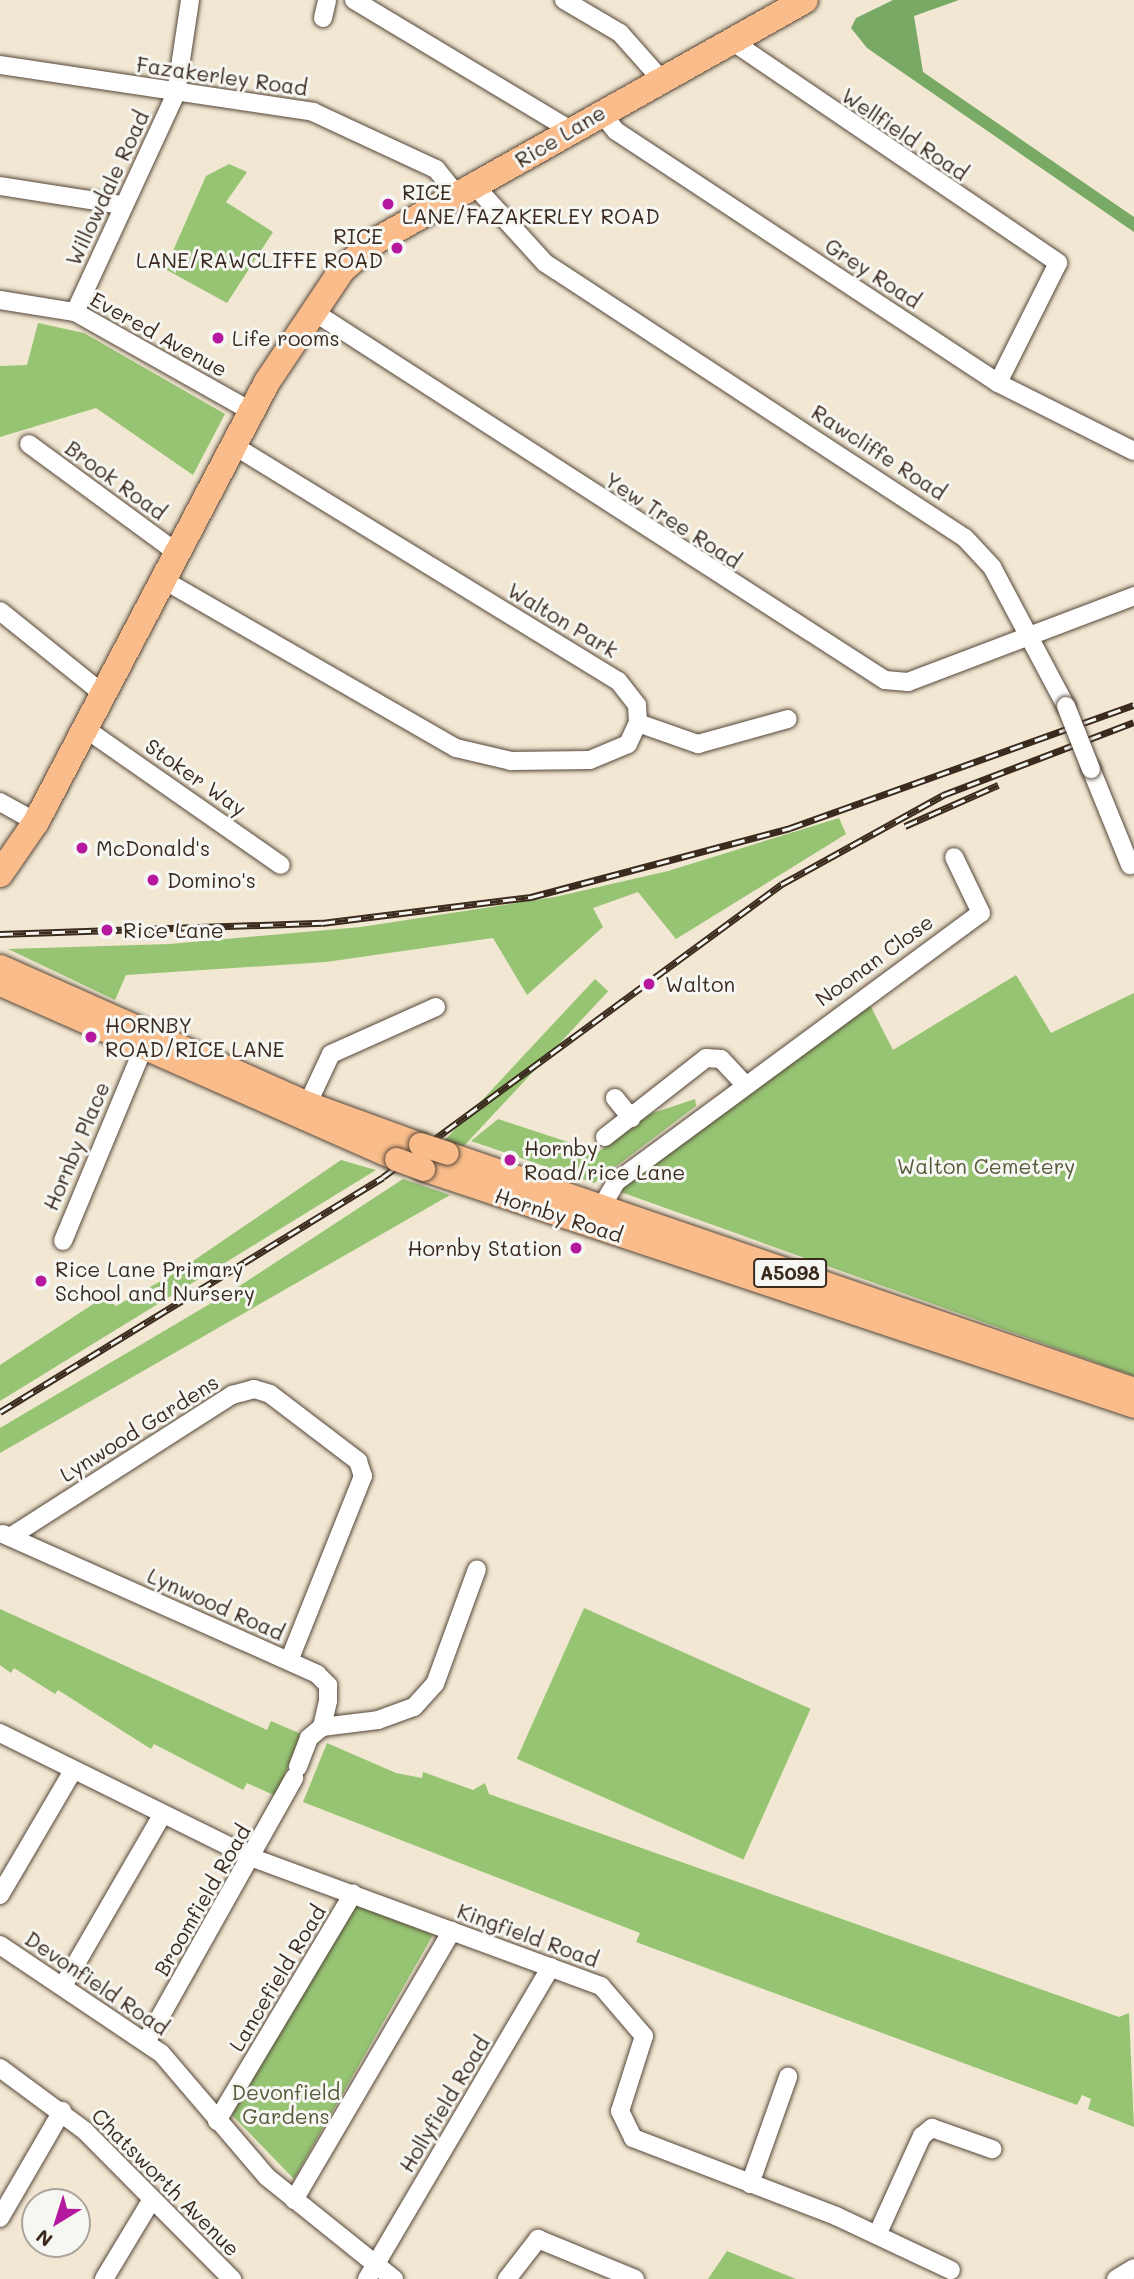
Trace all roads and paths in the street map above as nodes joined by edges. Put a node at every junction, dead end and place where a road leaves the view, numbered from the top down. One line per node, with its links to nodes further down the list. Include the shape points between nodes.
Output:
1 (190, 0): 10 (street, Willowdale Road)
2 (327, 0): 6 (street)
3 (354, 0): 12 (street)
4 (564, 0): 9 (street, via 620,33)
5 (805, 0): 7 (highway, Rice Lane)
6 (323, 18)
7 (729, 39): 9 (highway, Rice Lane); 19 (street, Wellfield Road, via 1058,263)
8 (0, 65): 10 (street, Fazakerley Road)
9 (659, 77): 11 (highway, Rice Lane)
10 (176, 93): 14 (street, Fazakerley Road, via 313,112 436,169); 15 (street, Willowdale Road)
11 (601, 112): 12 (highway, Rice Lane); 19 (street, Grey Road, via 616,131)
12 (570, 130): 14 (highway, Rice Lane)
13 (0, 186): 15 (street)
14 (466, 190): 17 (highway, Rice Lane, via 367,247); 28 (street, Rawcliffe Road, via 545,263 965,538 992,567)
15 (122, 205): 18 (street, Willowdale Road)
16 (0, 300): 18 (street, Evered Avenue)
17 (311, 310): 20 (highway, Rice Lane); 28 (street, Yew Tree Road, via 885,680 908,682)
18 (75, 312): 20 (street, Evered Avenue)
19 (998, 383): 23 (street, Grey Road)
20 (251, 411): 22 (highway, Rice Lane)
21 (29, 444): 24 (street, Brook Road)
22 (233, 445): 24 (highway, Rice Lane); 31 (street, Walton Park, via 618,681 637,705)
23 (1134, 451)
24 (176, 552): 25 (highway, Rice Lane)
25 (162, 579): 29 (highway, Rice Lane); 31 (street, via 456,748 512,761 590,760 628,744)
26 (1134, 596): 28 (street, Yew Tree Road)
27 (0, 611): 29 (street)
28 (1031, 637): 37 (street, Rawcliffe Road, bridge, via 1066,706)
29 (102, 693): 32 (highway, Rice Lane)
30 (788, 719): 31 (street, via 698,744)
31 (638, 723)
32 (83, 727): 34 (highway, Rice Lane); 36 (street, Stoker Way)
33 (0, 802): 34 (street)
34 (36, 822): 38 (highway, Rice Lane)
35 (954, 858): 43 (street, Noonan Close, via 981,913)
36 (281, 865)
37 (1130, 865)
38 (0, 874)
39 (0, 967): 42 (main road, Hornby Road / A5098)
40 (0, 984): 42 (main road, Hornby Road / A5098)
41 (436, 1007): 45 (street, via 331,1054)
42 (147, 1039): 45 (main road, Hornby Road / A5098); 48 (main road, Hornby Road / A5098, bridge, via 396,1159); 49 (street, Hornby Place)
43 (743, 1083): 46 (street, via 721,1059 706,1058); 48 (street, Noonan Close, via 616,1182)
44 (615, 1098): 46 (street)
45 (309, 1103): 48 (main road, Hornby Road / A5098, bridge, via 447,1153)
46 (631, 1118): 47 (street)
47 (605, 1137)
48 (596, 1218): 50 (main road, Hornby Road / A5098); 51 (main road, Hornby Road / A5098)
49 (63, 1241)
50 (1134, 1389)
51 (1134, 1406)
52 (5, 1535): 54 (street, Lynwood Road); 54 (street, Lynwood Gardens, via 232,1395 270,1394 358,1461 363,1476)
53 (477, 1569): 55 (street, via 435,1684 414,1707 378,1720)
54 (289, 1661): 55 (street, Lynwood Road, via 328,1685)
55 (316, 1732): 57 (street, Lynwood Road)
56 (0, 1733): 58 (street, Kingfield Road)
57 (296, 1773): 60 (street, Broomfield Road)
58 (71, 1774): 59 (street, Kingfield Road); 62 (street)
59 (162, 1815): 60 (street, Kingfield Road); 66 (street)
60 (253, 1858): 61 (street, Kingfield Road); 67 (street, Broomfield Road)
61 (353, 1894): 63 (street, Kingfield Road); 71 (street, Lancefield Road)
62 (0, 1895)
63 (452, 1931): 65 (street, Kingfield Road); 75 (street)
64 (0, 1945): 66 (street, Devonfield Road)
65 (551, 1968): 73 (street, Kingfield Road, via 601,1986 642,2029 645,2049 620,2111 629,2134); 78 (street, Hollyfield Road)
66 (63, 1986): 67 (street, Devonfield Road)
67 (146, 2042): 71 (street, Devonfield Road)
68 (0, 2068): 70 (street, Chatsworth Avenue)
69 (790, 2073): 73 (street)
70 (62, 2111): 74 (street, Chatsworth Avenue); 76 (street)
71 (217, 2121): 75 (street, Devonfield Road)
72 (992, 2149): 77 (street, via 932,2128 922,2136)
73 (750, 2184): 77 (street, Kingfield Road)
74 (152, 2199): 81 (street); 82 (street, Chatsworth Avenue)
75 (294, 2200): 78 (street, Devonfield Road)
76 (0, 2218)
77 (877, 2235): 80 (street, Kingfield Road)
78 (376, 2263): 83 (street, Hollyfield Road); 84 (street, Devonfield Road)
79 (1134, 2268): 87 (street)
80 (951, 2270)
81 (104, 2279)
82 (232, 2279)
83 (367, 2279)
84 (394, 2279)
85 (507, 2279): 86 (street, via 538,2239)
86 (635, 2279)
87 (1116, 2279)

